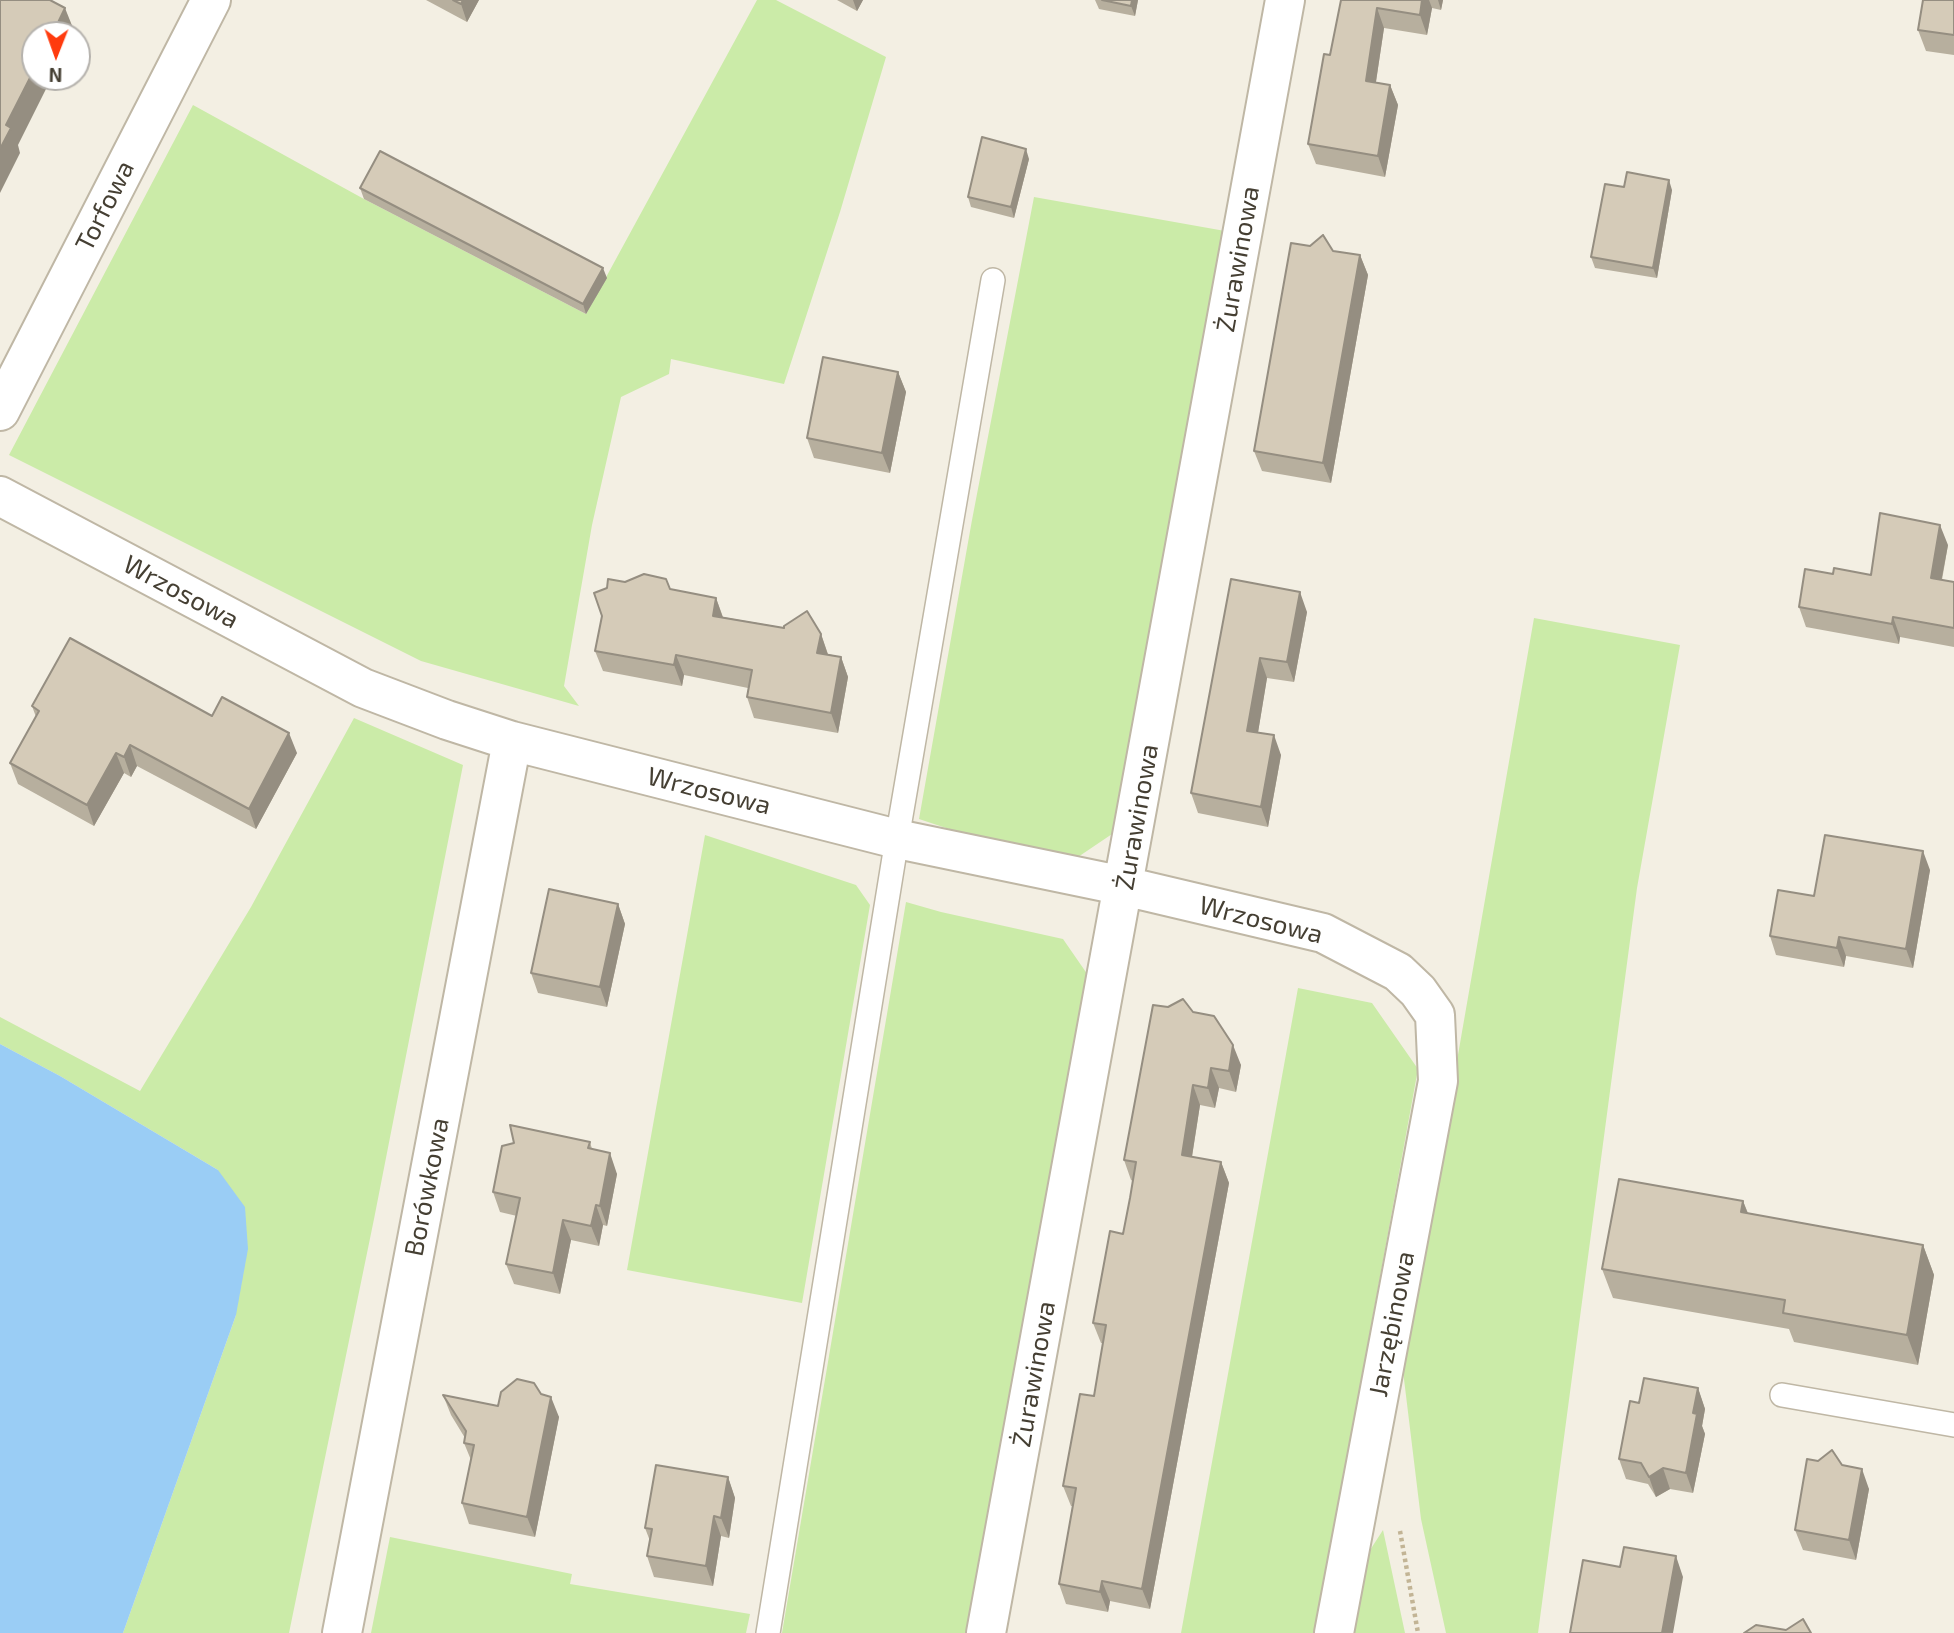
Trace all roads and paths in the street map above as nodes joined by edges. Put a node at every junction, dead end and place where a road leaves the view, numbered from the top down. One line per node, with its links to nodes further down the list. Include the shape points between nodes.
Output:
1 (211, 0): 4 (street, Torfowa)
2 (1285, 0): 8 (street, Żurawinowa)
3 (993, 280): 7 (lane)
4 (0, 411)
5 (0, 496): 6 (street, Wrzosowa, via 363,688)
6 (512, 741): 7 (street, Wrzosowa); 12 (street, Borówkowa)
7 (897, 839): 8 (street, Wrzosowa); 13 (lane)
8 (1124, 887): 9 (street, Wrzosowa, via 1323,933 1398,972); 14 (street, Żurawinowa)
9 (1435, 1014): 15 (street, Jarzębinowa, via 1438,1081)
10 (1782, 1395): 11 (lane)
11 (1954, 1425)
12 (342, 1633)
13 (768, 1633)
14 (986, 1633)
15 (1334, 1633)

